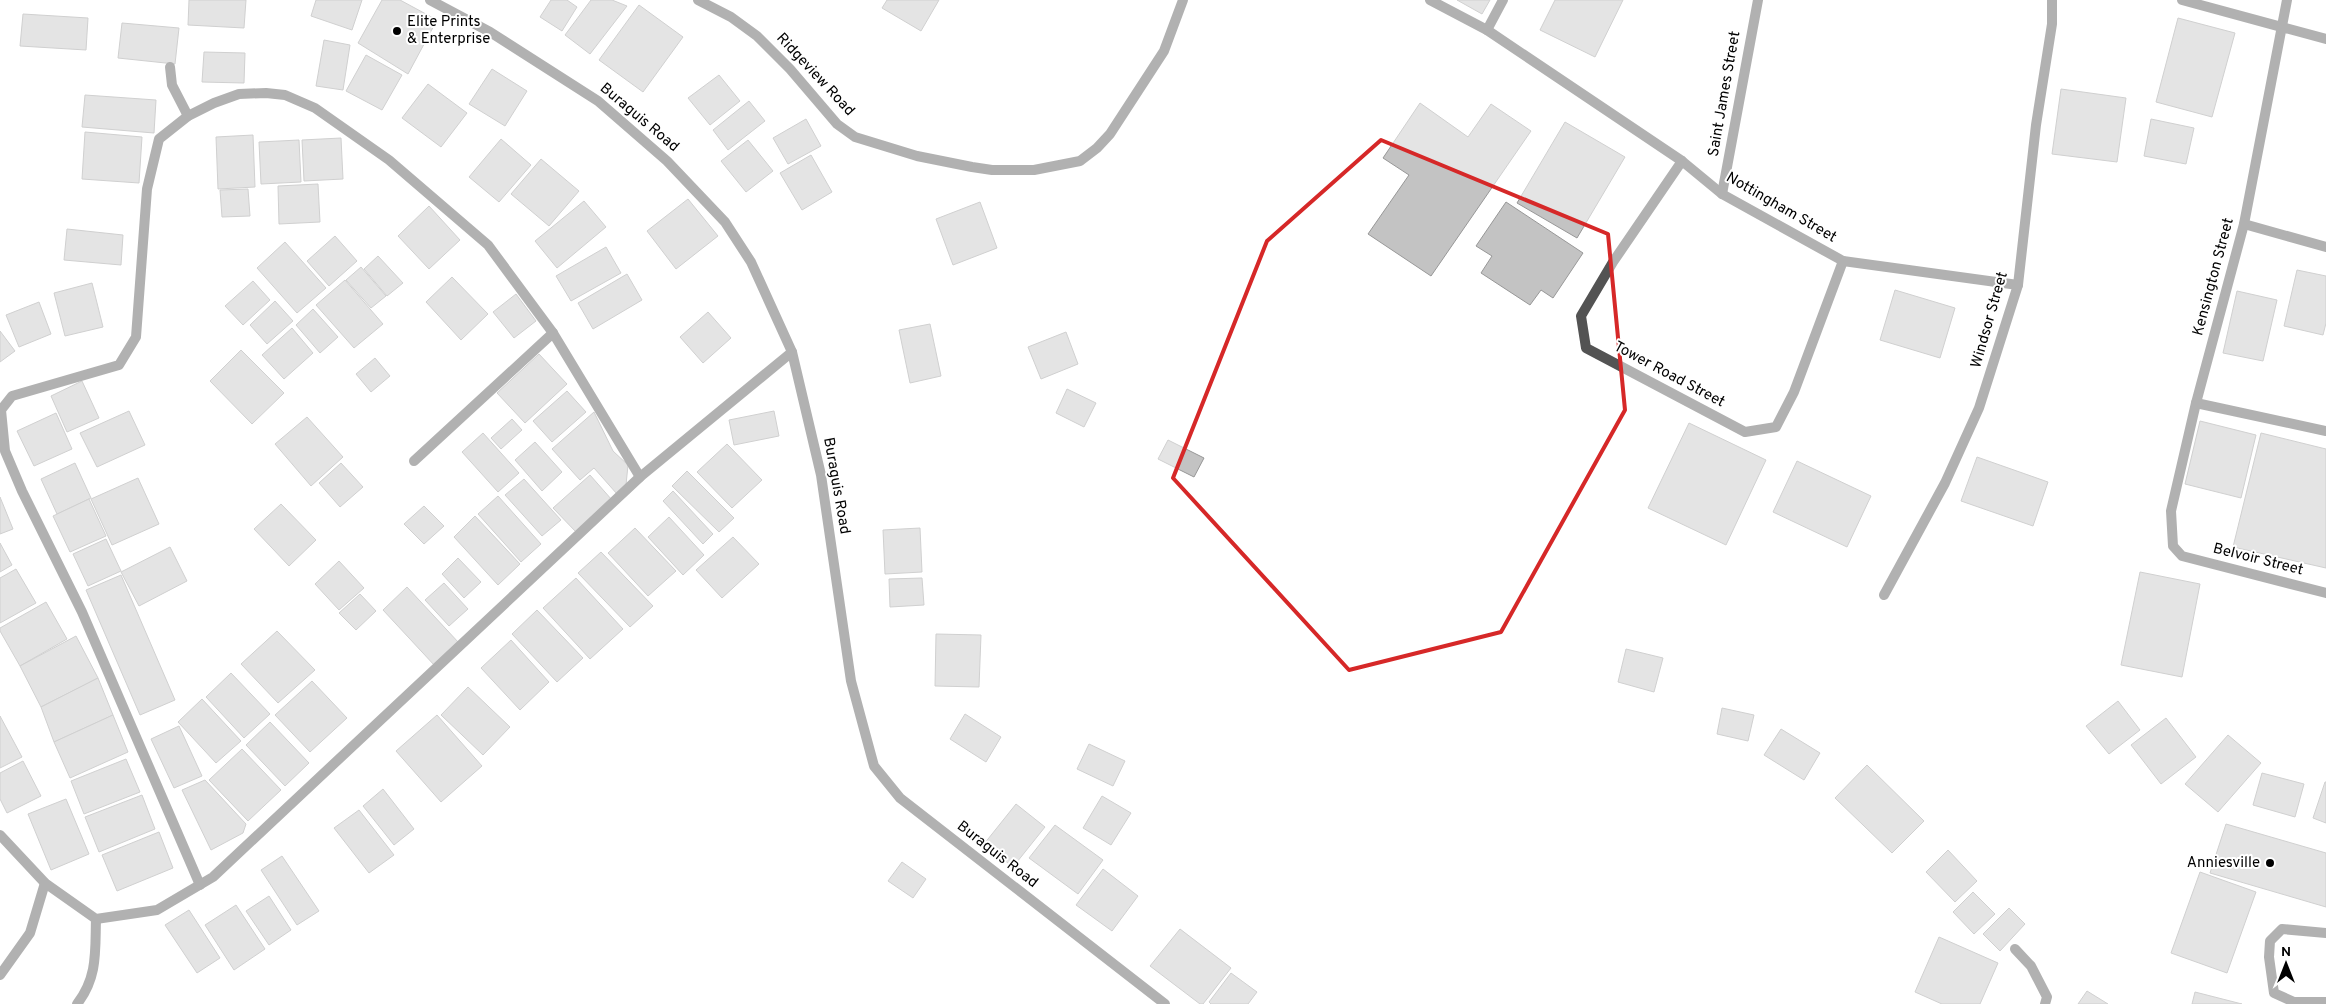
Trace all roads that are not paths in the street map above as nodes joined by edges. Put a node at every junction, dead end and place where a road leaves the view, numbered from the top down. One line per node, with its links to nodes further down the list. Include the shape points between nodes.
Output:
1 (430, 0): 22 (street, Buraguis Road, via 490,32 598,101 667,161 725,222 751,262)
2 (698, 0): 3 (street, Ridgeview Road, via 731,17 757,36 790,68 837,124 855,137 917,156 992,170 1034,170 1080,161 1097,148 1110,134 1164,51)
3 (1183, 0)
4 (1430, 0): 11 (street, Nottingham Street)
5 (1503, 0): 11 (street)
6 (1758, 0): 16 (street, Saint James Street)
7 (2052, 0): 20 (street, Windsor Street, via 2052,24 2036,125)
8 (2182, 0): 10 (street)
9 (2286, 0): 10 (street, Kensington Street)
10 (2282, 27): 12 (street); 17 (street, Kensington Street)
11 (1487, 30): 15 (street, Nottingham Street)
12 (2326, 39)
13 (170, 67): 14 (street, via 172,85)
14 (188, 116): 21 (street, via 239,94 266,92 285,95 315,108 389,160 488,245); 32 (street, via 159,140 147,189 136,337 119,365 12,396 1,410 1,424 8,459 82,612)
15 (1682, 161): 16 (street, Nottingham Street); 19 (street, Tower Road Street, via 1581,316 1586,348 1745,432 1776,427 1794,392)
16 (1722, 194): 19 (street, Nottingham Street)
17 (2244, 224): 18 (street); 23 (street, Kensington Street)
18 (2326, 248)
19 (1843, 261): 20 (street, Nottingham Street)
20 (2018, 285): 29 (street, Windsor Street, via 1979,408 1945,483)
21 (553, 333): 25 (street); 26 (street)
22 (792, 352): 26 (street); 39 (street, Buraguis Road, via 821,475 850,681 874,766 900,798)
23 (2196, 402): 24 (street); 27 (street, Kensington Street, via 2171,511 2173,546)
24 (2326, 431)
25 (414, 462)
26 (640, 478): 32 (street, via 220,870)
27 (2182, 556): 28 (street, Belvoir Street)
28 (2326, 593)
29 (1884, 595)
30 (0, 835): 31 (street)
31 (46, 883): 33 (street); 36 (street, via 30,933)
32 (200, 885): 33 (street, via 157,910)
33 (96, 919): 38 (street, via 95,968)
34 (2326, 933): 37 (street, via 2282,929 2270,941 2269,957 2274,993 2294,1002)
35 (2015, 949): 40 (street, via 2030,966 2047,998)
36 (0, 975)
37 (2326, 1002)
38 (77, 1004)
39 (1164, 1004)
40 (2045, 1004)

